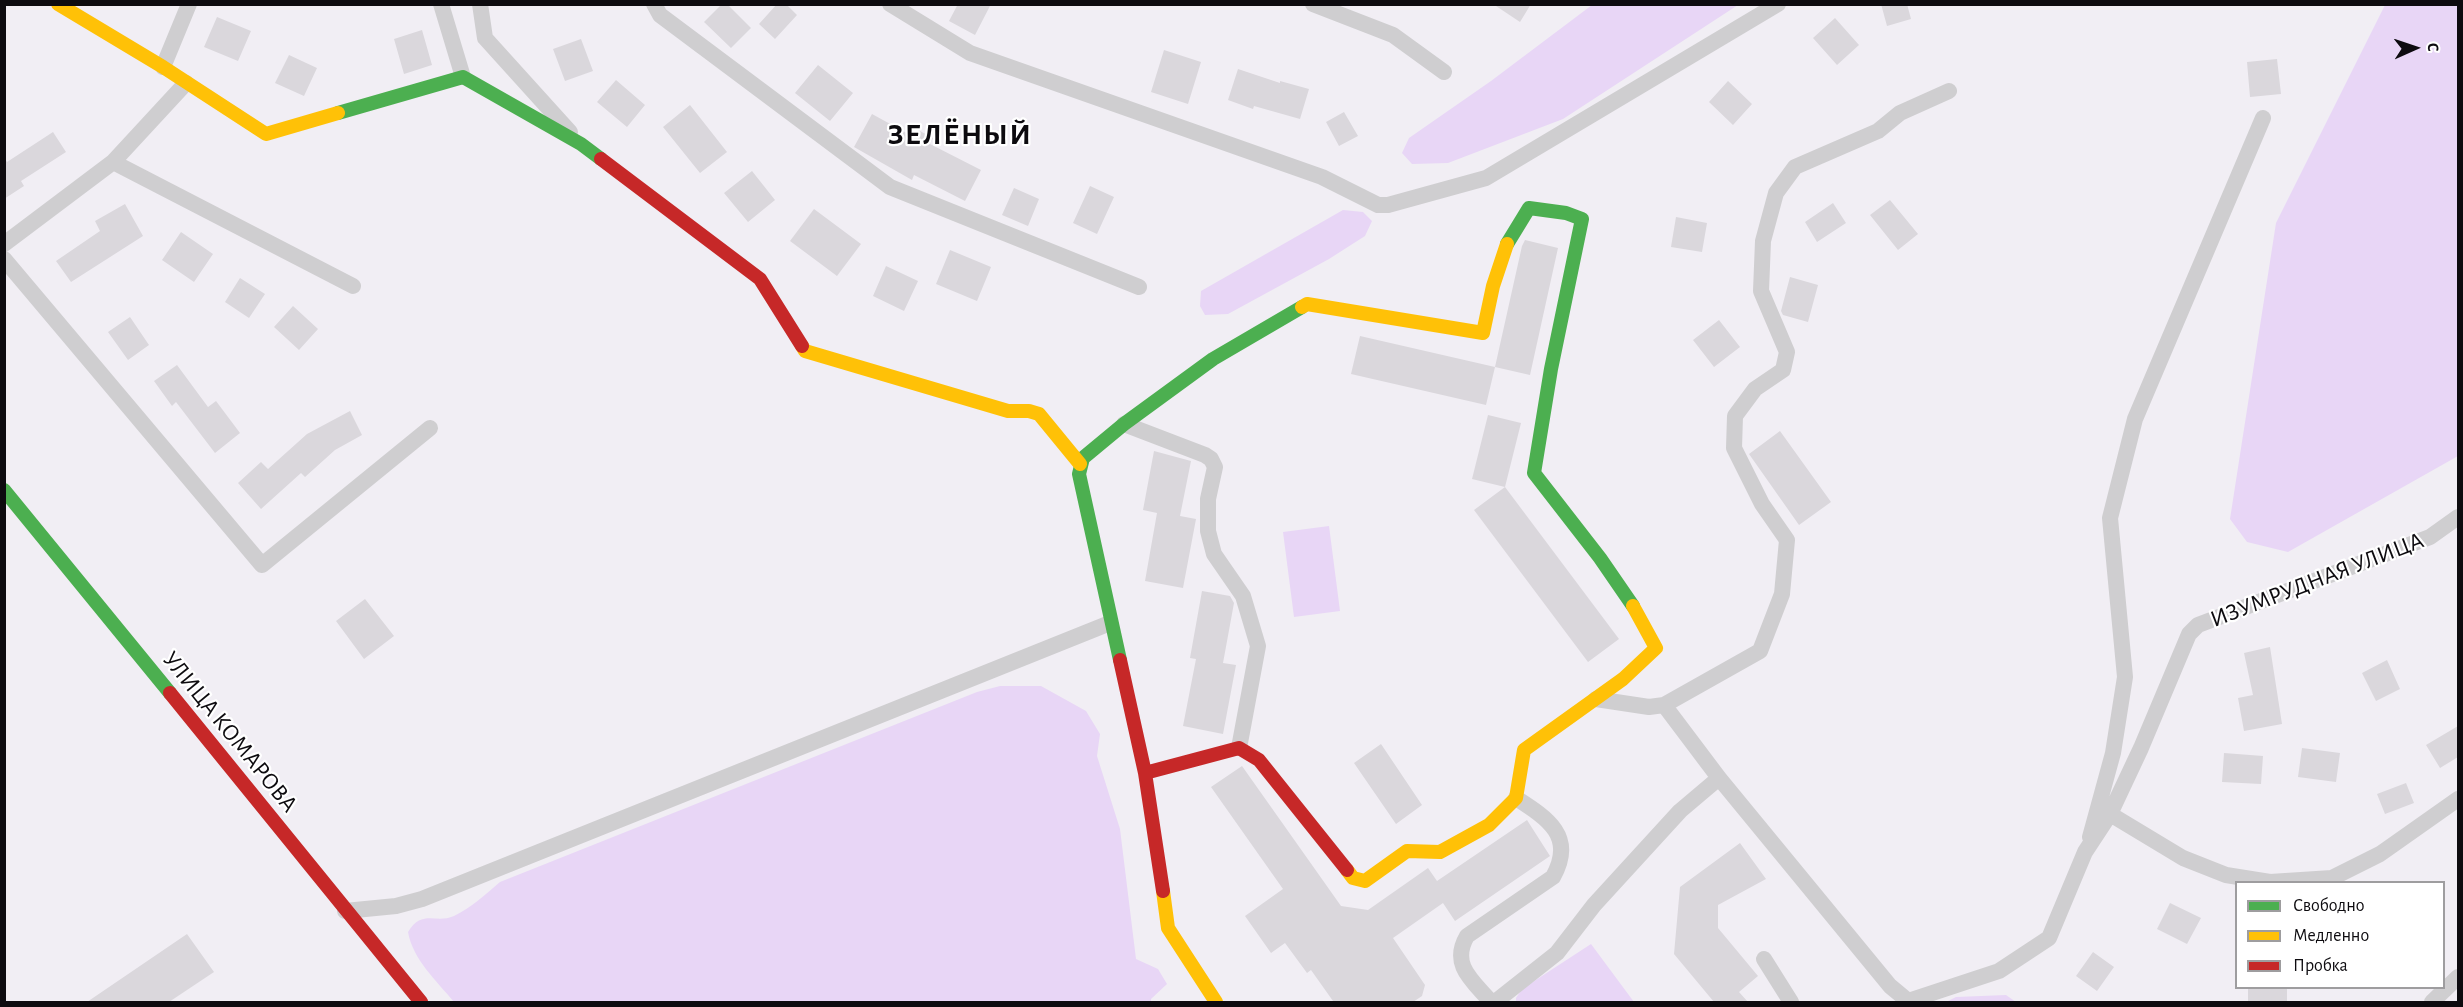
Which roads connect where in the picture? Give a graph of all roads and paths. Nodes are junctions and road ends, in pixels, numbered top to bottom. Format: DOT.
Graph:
graph roads {
  1 [pos="58,4"];
  2 [pos="189,4"];
  3 [pos="441,4"];
  4 [pos="480,4"];
  5 [pos="654,4"];
  6 [pos="890,4"];
  7 [pos="1313,4"];
  8 [pos="1778,4"];
  9 [pos="163,67"];
  10 [pos="1444,72"];
  11 [pos="463,77"];
  12 [pos="186,83"];
  13 [pos="1949,92"];
  14 [pos="2263,118"];
  15 [pos="581,144"];
  16 [pos="113,162"];
  17 [pos="4,244"];
  18 [pos="4,259"];
  19 [pos="353,286"];
  20 [pos="1139,287"];
  21 [pos="1124,424"];
  22 [pos="430,428"];
  23 [pos="1080,465"];
  24 [pos="4,490"];
  25 [pos="2458,517"];
  26 [pos="1110,623"];
  27 [pos="1596,699"];
  28 [pos="1664,705"];
  29 [pos="1239,748"];
  30 [pos="1144,773"];
  31 [pos="1719,778"];
  32 [pos="1516,798"];
  33 [pos="2458,799"];
  34 [pos="2110,814"];
  35 [pos="2085,852"];
  36 [pos="2264,881"];
  37 [pos="2286,881"];
  38 [pos="345,910"];
  39 [pos="1764,959"];
  40 [pos="2458,976"];
  41 [pos="421,1002"];
  42 [pos="1216,1002"];
  43 [pos="1493,1002"];
  44 [pos="1791,1002"];
  45 [pos="2432,1002"];
  1 -- 9 [label="street"];
  2 -- 9 [label="street"];
  3 -- 11 [label="street"];
  4 -- 15 [label="street"];
  5 -- 20 [label="street"];
  6 -- 8 [label="street"];
  7 -- 10 [label="street"];
  9 -- 12 [label="street"];
  11 -- 12 [label="street"];
  11 -- 15 [label="street"];
  12 -- 16 [label="street"];
  13 -- 28 [label="street"];
  14 -- 35 [label="street"];
  15 -- 23 [label="street"];
  16 -- 17 [label="street"];
  16 -- 19 [label="street"];
  18 -- 22 [label="street"];
  21 -- 23 [label="street"];
  21 -- 27 [label="street"];
  21 -- 29 [label="street"];
  23 -- 26 [label="street"];
  24 -- 38 [label="street, УЛИЦА КОМАРОВА"];
  25 -- 34 [label="street, ИЗУМРУДНАЯ УЛИЦА"];
  26 -- 30 [label="street"];
  26 -- 38 [label="street"];
  27 -- 28 [label="street"];
  27 -- 32 [label="street"];
  28 -- 31 [label="street"];
  29 -- 30 [label="street"];
  29 -- 32 [label="street"];
  30 -- 42 [label="street"];
  31 -- 35 [label="street"];
  31 -- 43 [label="street"];
  32 -- 43 [label="street"];
  33 -- 37 [label="street"];
  34 -- 35 [label="street, ИЗУМРУДНАЯ УЛИЦА"];
  34 -- 36 [label="street"];
  38 -- 41 [label="street, УЛИЦА КОМАРОВА"];
  39 -- 44 [label="street"];
  40 -- 45 [label="street"];
}
